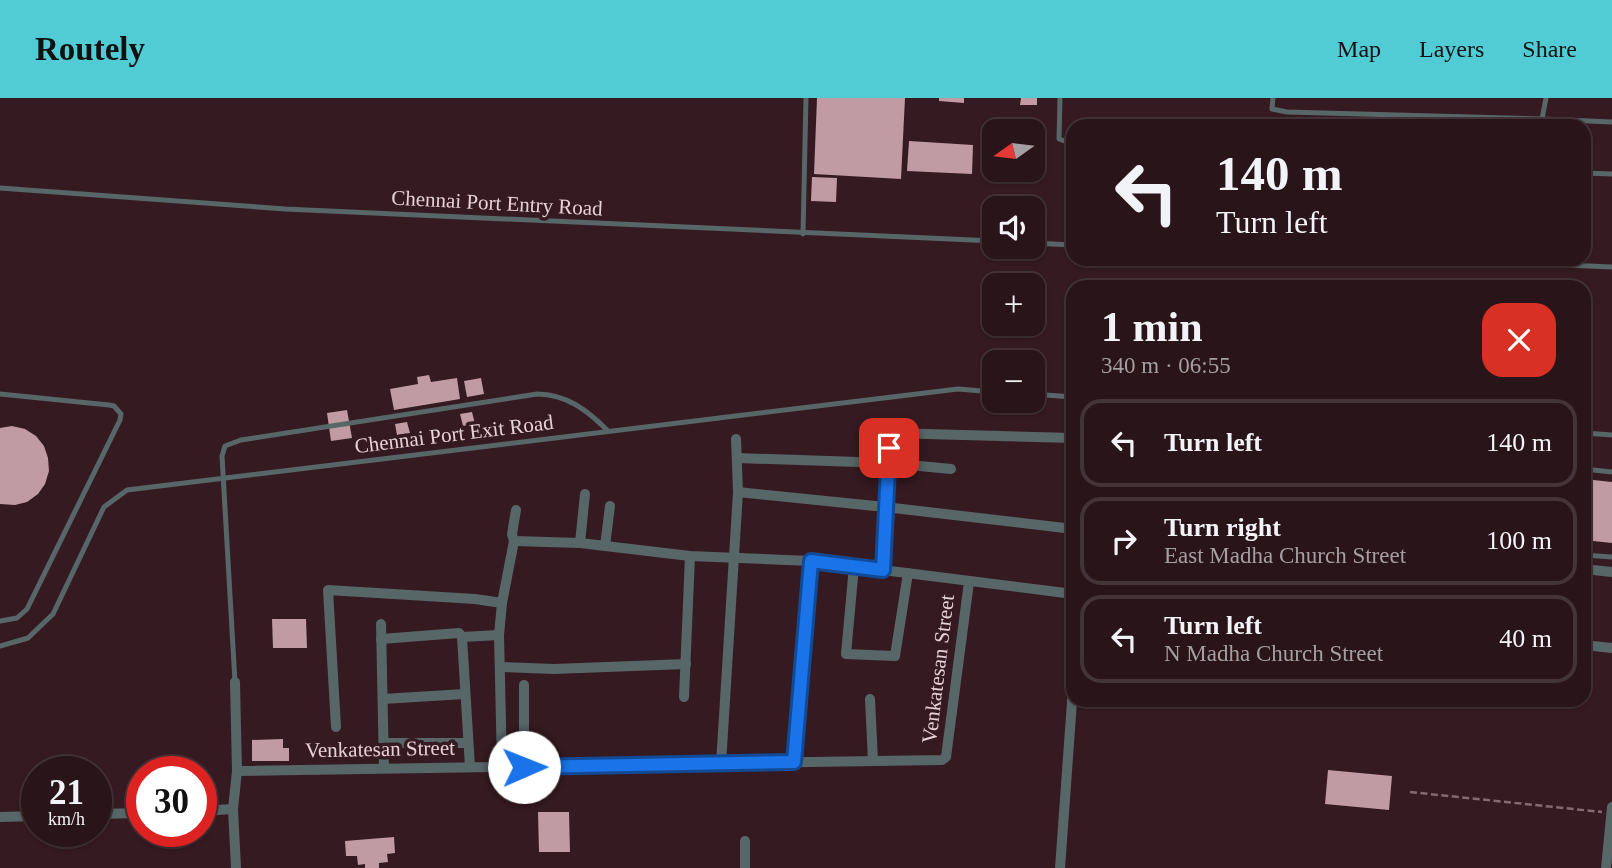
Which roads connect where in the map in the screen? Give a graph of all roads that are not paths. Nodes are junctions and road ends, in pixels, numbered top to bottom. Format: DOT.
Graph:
graph roads {
  1 [pos="806,98"];
  2 [pos="1060,98"];
  3 [pos="1273,98"];
  4 [pos="1546,98"];
  5 [pos="1542,119"];
  6 [pos="1591,121"];
  7 [pos="1612,122"];
  8 [pos="1066,142"];
  9 [pos="1591,173"];
  10 [pos="1612,174"];
  11 [pos="0,188"];
  12 [pos="803,234"];
  13 [pos="982,241"];
  14 [pos="1045,244"];
  15 [pos="1066,245"];
  16 [pos="1588,266"];
  17 [pos="1612,267"];
  18 [pos="982,391"];
  19 [pos="0,394"];
  20 [pos="1045,395"];
  21 [pos="1066,396"];
  22 [pos="608,431"];
  23 [pos="1591,434"];
  24 [pos="1612,435"];
  25 [pos="1066,438"];
  26 [pos="736,439"];
  27 [pos="737,458"];
  28 [pos="888,463"];
  29 [pos="951,469"];
  30 [pos="1591,470"];
  31 [pos="1612,472"];
  32 [pos="223,478"];
  33 [pos="738,492"];
  34 [pos="585,494"];
  35 [pos="610,506"];
  36 [pos="885,507"];
  37 [pos="516,510"];
  38 [pos="1066,528"];
  39 [pos="514,541"];
  40 [pos="580,543"];
  41 [pos="605,546"];
  42 [pos="690,556"];
  43 [pos="1591,556"];
  44 [pos="1612,557"];
  45 [pos="733,559"];
  46 [pos="811,561"];
  47 [pos="854,566"];
  48 [pos="883,570"];
  49 [pos="1591,570"];
  50 [pos="1612,572"];
  51 [pos="908,573"];
  52 [pos="969,582"];
  53 [pos="1066,593"];
  54 [pos="502,603"];
  55 [pos="0,621"];
  56 [pos="381,624"];
  57 [pos="499,635"];
  58 [pos="462,636"];
  59 [pos="381,639"];
  60 [pos="0,646"];
  61 [pos="1591,646"];
  62 [pos="1612,648"];
  63 [pos="686,664"];
  64 [pos="500,667"];
  65 [pos="235,682"];
  66 [pos="524,685"];
  67 [pos="464,694"];
  68 [pos="684,697"];
  69 [pos="383,699"];
  70 [pos="870,699"];
  71 [pos="1072,707"];
  72 [pos="336,727"];
  73 [pos="384,743"];
  74 [pos="468,743"];
  75 [pos="873,761"];
  76 [pos="794,762"];
  77 [pos="721,764"];
  78 [pos="470,767"];
  79 [pos="502,767"];
  80 [pos="524,767"];
  81 [pos="384,768"];
  82 [pos="237,771"];
  83 [pos="1612,807"];
  84 [pos="233,809"];
  85 [pos="217,810"];
  86 [pos="1612,813"];
  87 [pos="21,816"];
  88 [pos="0,817"];
  89 [pos="745,841"];
  90 [pos="236,868"];
  91 [pos="746,868"];
  92 [pos="1060,868"];
  93 [pos="1606,868"];
  1 -- 12 [label="lane"];
  2 -- 8 [label="lane"];
  3 -- 5 [label="lane"];
  4 -- 5 [label="lane"];
  6 -- 7 [label="lane"];
  9 -- 10 [label="lane"];
  11 -- 12 [label="lane, Chennai Port Entry Road"];
  12 -- 13 [label="lane, Chennai Port Entry Road"];
  14 -- 15 [label="lane"];
  16 -- 17 [label="lane"];
  18 -- 22 [label="lane, Chennai Port Exit Road"];
  19 -- 55 [label="lane"];
  20 -- 21 [label="lane"];
  22 -- 32 [label="lane, Chennai Port Exit Road"];
  22 -- 32 [label="lane"];
  23 -- 24 [label="lane"];
  25 -- 28 [label="street"];
  26 -- 27 [label="street"];
  27 -- 28 [label="street"];
  27 -- 33 [label="street"];
  28 -- 29 [label="street"];
  28 -- 36 [label="street"];
  30 -- 31 [label="lane"];
  32 -- 60 [label="lane, Chennai Port Exit Road"];
  32 -- 65 [label="lane"];
  33 -- 36 [label="street"];
  33 -- 45 [label="street"];
  34 -- 40 [label="street"];
  35 -- 41 [label="street"];
  36 -- 38 [label="street"];
  36 -- 48 [label="street"];
  37 -- 39 [label="street"];
  39 -- 40 [label="street"];
  39 -- 54 [label="street"];
  40 -- 41 [label="street"];
  41 -- 42 [label="street"];
  42 -- 45 [label="street"];
  42 -- 63 [label="street"];
  43 -- 44 [label="lane"];
  45 -- 46 [label="street"];
  45 -- 77 [label="street"];
  46 -- 47 [label="street"];
  46 -- 76 [label="street"];
  47 -- 48 [label="street"];
  47 -- 51 [label="street"];
  48 -- 51 [label="street"];
  49 -- 50 [label="street"];
  51 -- 52 [label="street"];
  52 -- 53 [label="street"];
  52 -- 75 [label="street, Venkatesan Street"];
  54 -- 57 [label="street"];
  54 -- 72 [label="street"];
  56 -- 59 [label="street"];
  57 -- 58 [label="street"];
  57 -- 64 [label="street"];
  58 -- 59 [label="street"];
  58 -- 67 [label="street"];
  59 -- 69 [label="street"];
  61 -- 62 [label="street"];
  63 -- 64 [label="street"];
  63 -- 68 [label="street"];
  64 -- 79 [label="street"];
  65 -- 82 [label="street"];
  66 -- 80 [label="street"];
  67 -- 69 [label="street"];
  67 -- 74 [label="street"];
  69 -- 73 [label="street"];
  70 -- 75 [label="street"];
  71 -- 92 [label="street"];
  73 -- 74 [label="street"];
  73 -- 81 [label="street"];
  74 -- 78 [label="street"];
  75 -- 76 [label="street, Venkatesan Street"];
  76 -- 77 [label="street, Venkatesan Street"];
  77 -- 80 [label="street, Venkatesan Street"];
  78 -- 79 [label="street, Venkatesan Street"];
  78 -- 81 [label="street, Venkatesan Street"];
  79 -- 80 [label="street, Venkatesan Street"];
  81 -- 82 [label="street, Venkatesan Street"];
  82 -- 84 [label="street"];
  83 -- 86 [label="street"];
  84 -- 85 [label="street"];
  84 -- 90 [label="street"];
  86 -- 93 [label="street"];
  87 -- 88 [label="street"];
  89 -- 91 [label="street"];
}
